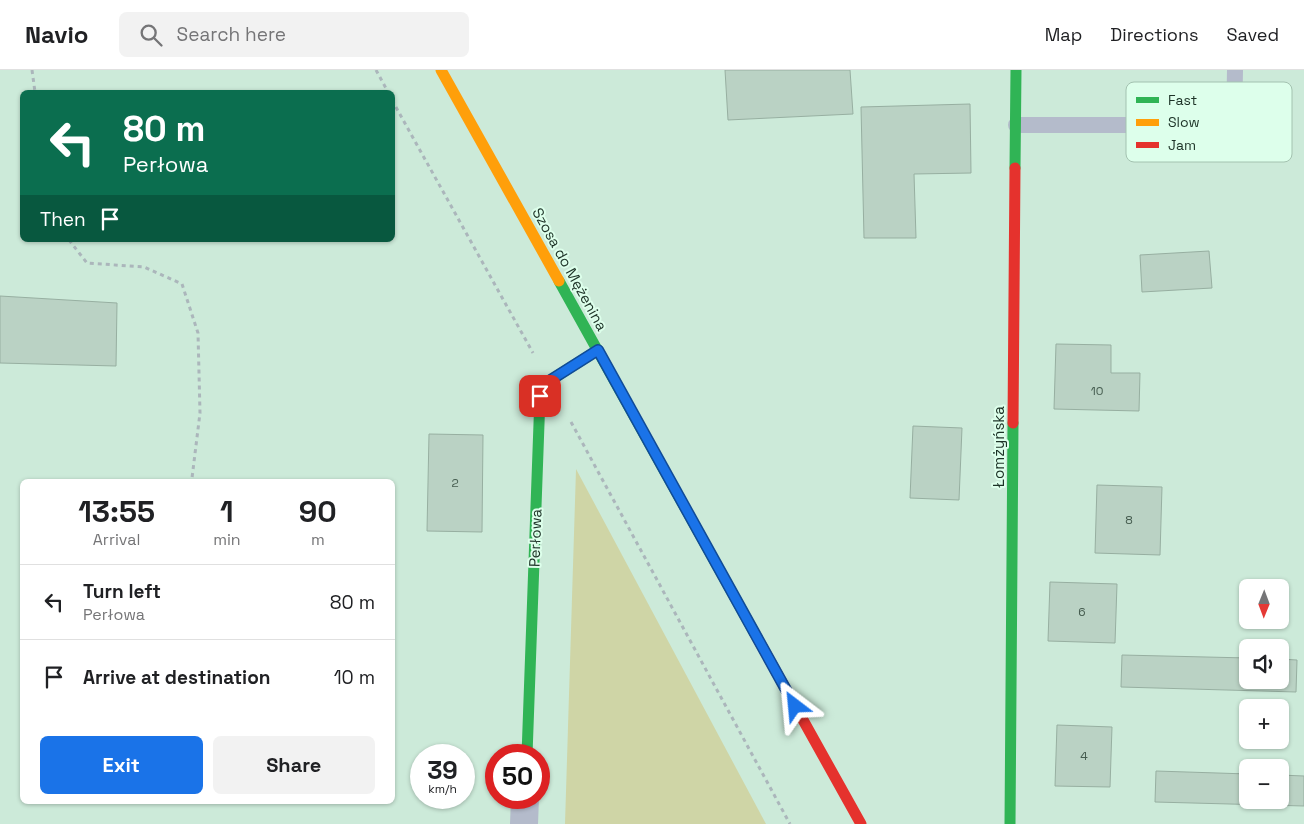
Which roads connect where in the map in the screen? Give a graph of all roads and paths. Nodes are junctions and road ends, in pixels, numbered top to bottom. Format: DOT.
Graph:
graph roads {
  1 [pos="32,70"];
  2 [pos="376,70"];
  3 [pos="441,70"];
  4 [pos="1016,70"];
  5 [pos="35,90"];
  6 [pos="387,90"];
  7 [pos="395,105"];
  8 [pos="1016,125"];
  9 [pos="1126,125"];
  10 [pos="71,242"];
  11 [pos="598,350"];
  12 [pos="549,381"];
  13 [pos="191,479"];
  14 [pos="527,744"];
  15 [pos="525,809"];
  16 [pos="524,824"];
  17 [pos="790,824"];
  18 [pos="861,824"];
  19 [pos="1010,824"];
  1 -- 5 [label="path"];
  2 -- 6 [label="path"];
  3 -- 11 [label="street, Szosa do Mężenina"];
  4 -- 8 [label="street, Łomżyńska"];
  7 -- 12 [label="path"];
  8 -- 9 [label="lane"];
  8 -- 19 [label="street, Łomżyńska"];
  10 -- 13 [label="path"];
  11 -- 12 [label="street"];
  11 -- 18 [label="street, Szosa do Mężenina"];
  12 -- 14 [label="street, Perłowa"];
  12 -- 17 [label="path"];
  15 -- 16 [label="street"];
}
